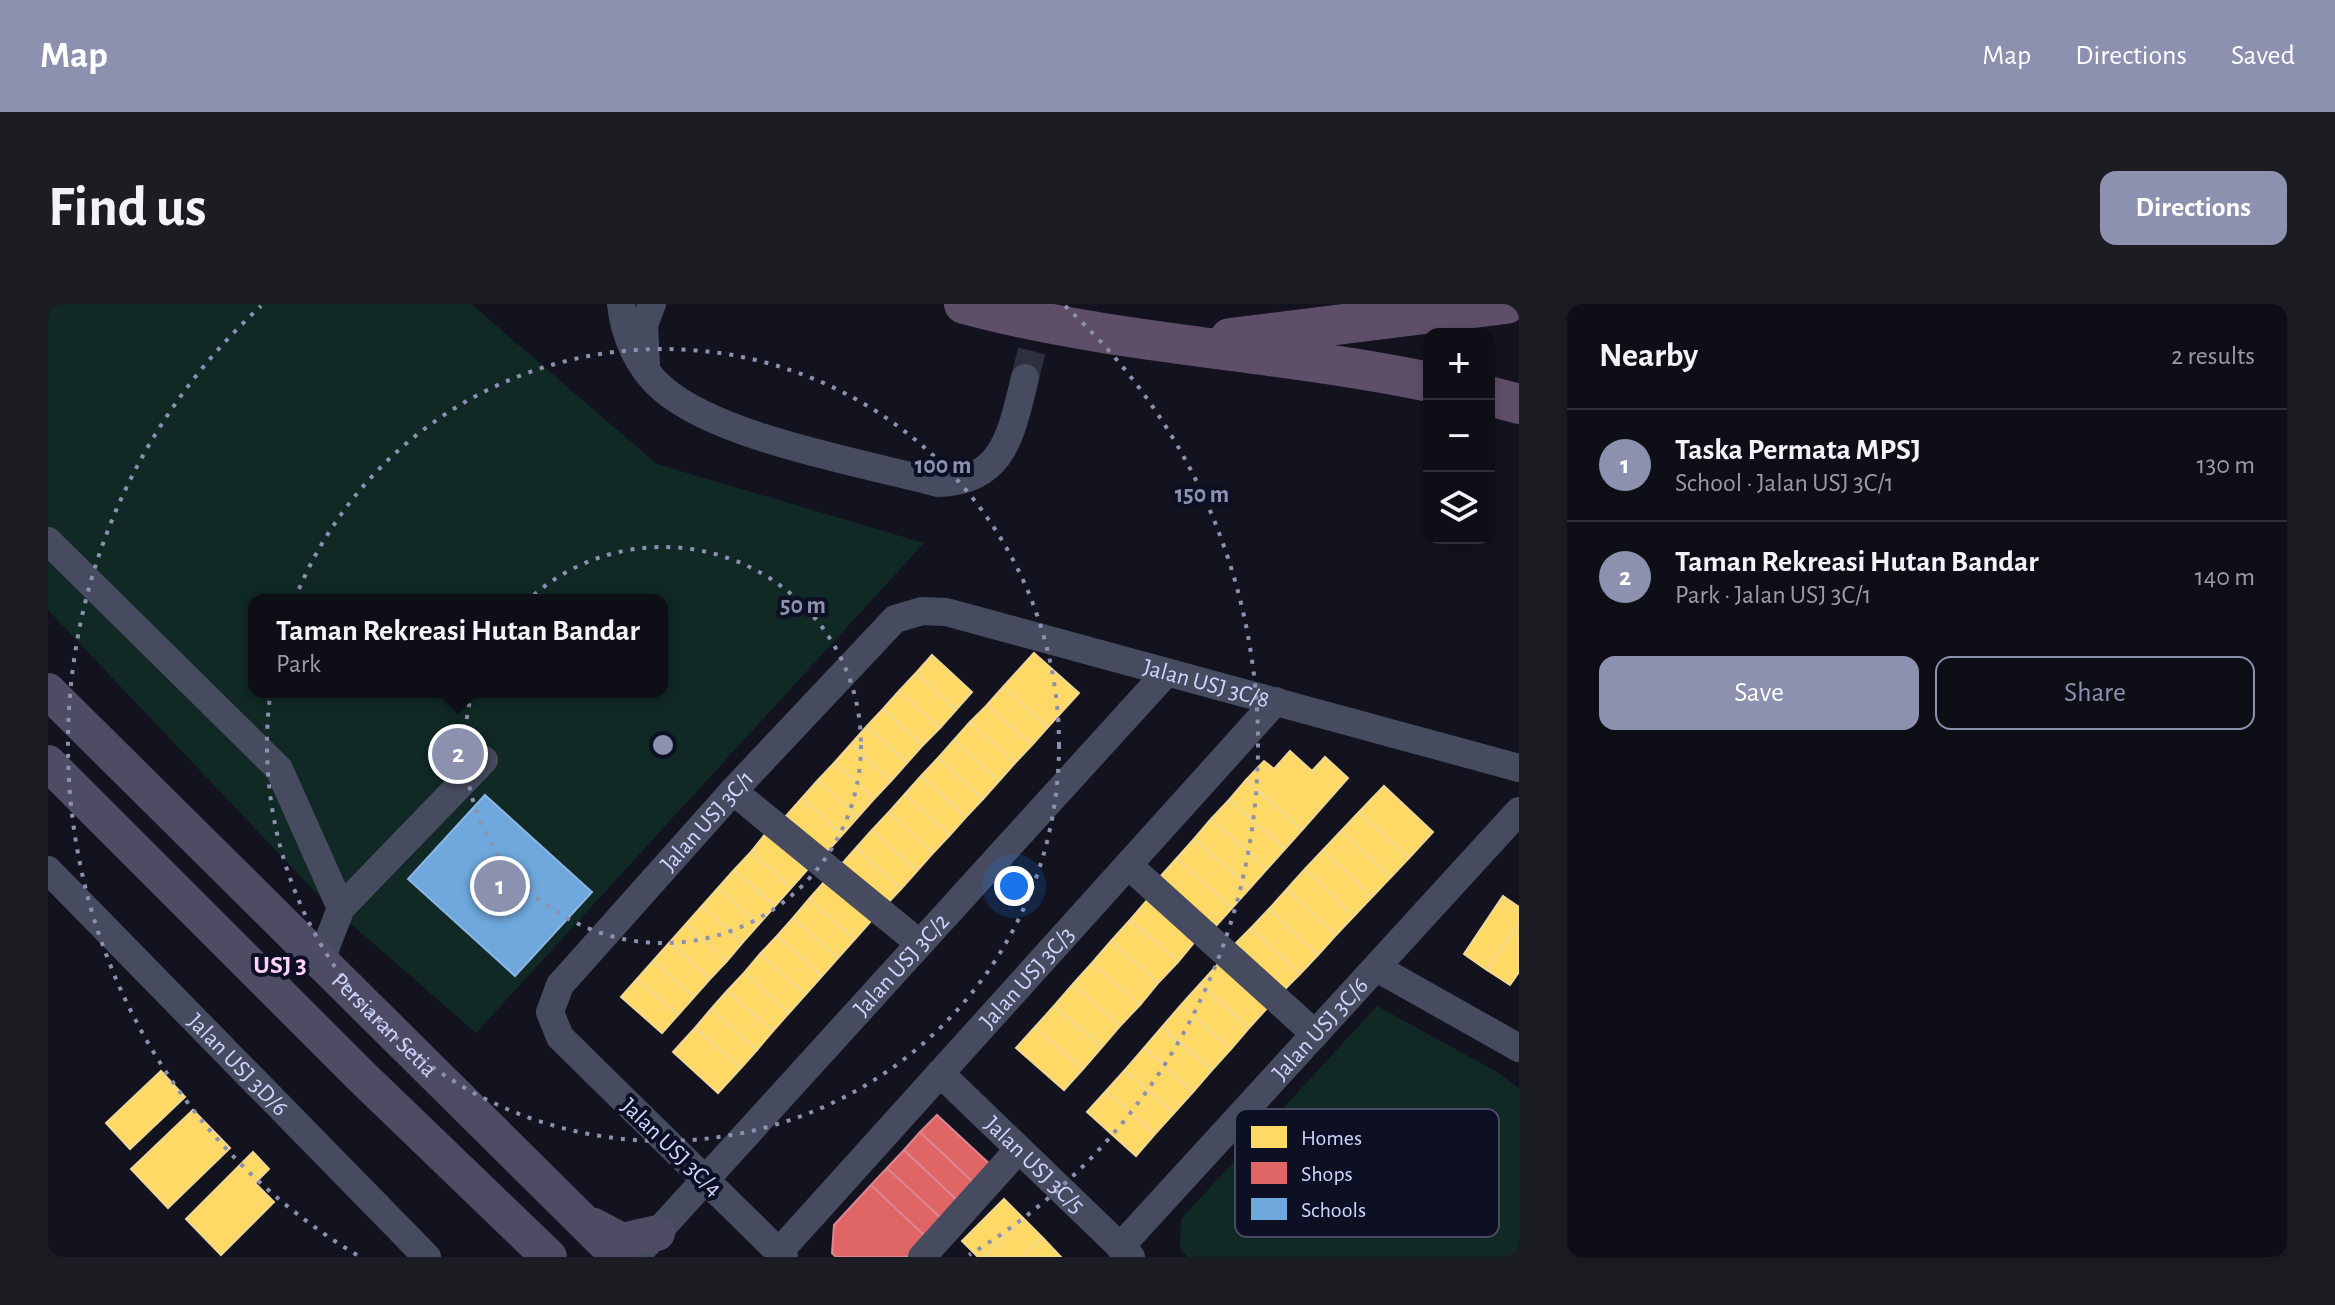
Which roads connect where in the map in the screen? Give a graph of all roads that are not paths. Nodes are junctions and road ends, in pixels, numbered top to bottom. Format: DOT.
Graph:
graph roads {
  1 [pos="621,304"];
  2 [pos="652,304"];
  3 [pos="964,304"];
  4 [pos="1506,304"];
  5 [pos="1178,345"];
  6 [pos="648,373"];
  7 [pos="1025,378"];
  8 [pos="1423,381"];
  9 [pos="1495,398"];
  10 [pos="1519,404"];
  11 [pos="48,541"];
  12 [pos="895,619"];
  13 [pos="1167,672"];
  14 [pos="48,691"];
  15 [pos="1276,701"];
  16 [pos="484,760"];
  17 [pos="48,763"];
  18 [pos="1519,768"];
  19 [pos="733,791"];
  20 [pos="1519,811"];
  21 [pos="1128,865"];
  22 [pos="48,870"];
  23 [pos="341,908"];
  24 [pos="919,943"];
  25 [pos="320,962"];
  26 [pos="1377,968"];
  27 [pos="1315,1034"];
  28 [pos="560,1037"];
  29 [pos="1519,1048"];
  30 [pos="940,1073"];
  31 [pos="1250,1109"];
  32 [pos="1235,1126"];
  33 [pos="1019,1149"];
  34 [pos="706,1179"];
  35 [pos="573,1212"];
  36 [pos="648,1249"];
  37 [pos="1125,1252"];
  38 [pos="781,1254"];
  39 [pos="427,1257"];
  40 [pos="549,1257"];
  41 [pos="619,1257"];
  42 [pos="922,1257"];
  1 -- 6 [label="street"];
  2 -- 6 [label="street"];
  3 -- 5 [label="highway"];
  4 -- 5 [label="highway"];
  5 -- 8 [label="highway"];
  6 -- 7 [label="street"];
  9 -- 10 [label="highway"];
  11 -- 23 [label="street"];
  12 -- 13 [label="street, Jalan USJ 3C/8"];
  12 -- 19 [label="street, Jalan USJ 3C/1"];
  13 -- 15 [label="street, Jalan USJ 3C/8"];
  13 -- 24 [label="street, Jalan USJ 3C/2"];
  14 -- 25 [label="main road, Persiaran Setia"];
  15 -- 18 [label="street, Jalan USJ 3C/8"];
  15 -- 21 [label="street, Jalan USJ 3C/3"];
  16 -- 23 [label="street"];
  17 -- 40 [label="main road"];
  19 -- 24 [label="street"];
  19 -- 28 [label="street, Jalan USJ 3C/1"];
  20 -- 26 [label="street, Jalan USJ 3C/6"];
  21 -- 27 [label="street"];
  21 -- 30 [label="street, Jalan USJ 3C/3"];
  22 -- 39 [label="street, Jalan USJ 3D/6"];
  23 -- 25 [label="street"];
  24 -- 34 [label="street, Jalan USJ 3C/2"];
  25 -- 35 [label="main road, Persiaran Setia"];
  26 -- 27 [label="street, Jalan USJ 3C/6"];
  26 -- 29 [label="street"];
  27 -- 31 [label="street, Jalan USJ 3C/6"];
  28 -- 34 [label="street, Jalan USJ 3C/4"];
  30 -- 33 [label="street, Jalan USJ 3C/5"];
  30 -- 38 [label="street, Jalan USJ 3C/3"];
  32 -- 37 [label="street, Jalan USJ 3C/6"];
  33 -- 37 [label="street, Jalan USJ 3C/5"];
  33 -- 42 [label="street"];
  34 -- 36 [label="street, Jalan USJ 3C/2"];
  34 -- 38 [label="street, Jalan USJ 3C/4"];
  35 -- 36 [label="main road"];
  35 -- 41 [label="main road, Persiaran Setia"];
}
